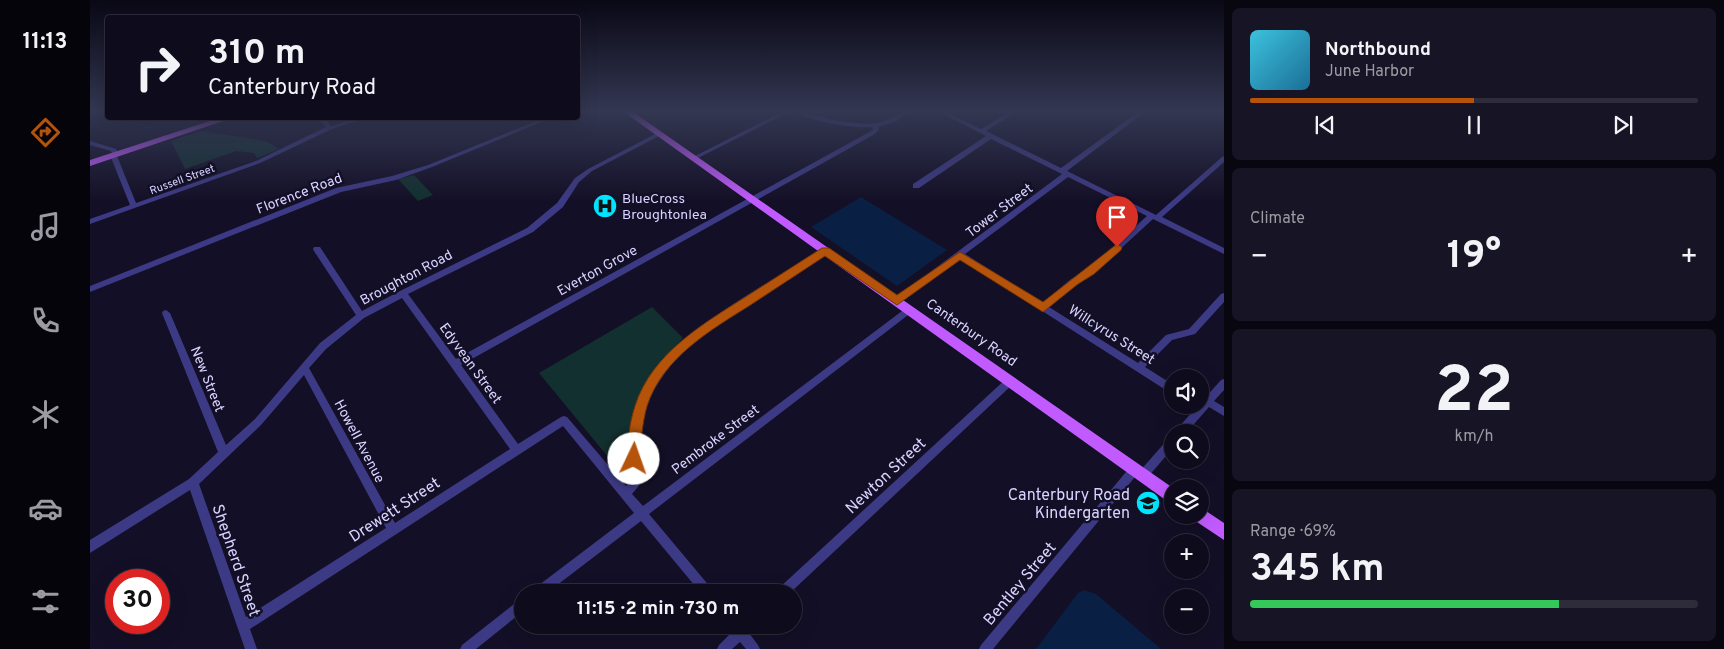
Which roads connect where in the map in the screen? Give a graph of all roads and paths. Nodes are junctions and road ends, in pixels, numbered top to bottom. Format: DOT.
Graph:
graph roads {
  1 [pos="153,142"];
  2 [pos="300,142"];
  3 [pos="488,142"];
  4 [pos="643,142"];
  5 [pos="671,142"];
  6 [pos="725,142"];
  7 [pos="856,142"];
  8 [pos="982,142"];
  9 [pos="1004,142"];
  10 [pos="1103,142"];
  11 [pos="90,143"];
  12 [pos="115,155"];
  13 [pos="694,158"];
  14 [pos="1224,158"];
  15 [pos="90,163"];
  16 [pos="1065,172"];
  17 [pos="916,186"];
  18 [pos="753,200"];
  19 [pos="134,206"];
  20 [pos="1154,217"];
  21 [pos="90,222"];
  22 [pos="317,249"];
  23 [pos="826,251"];
  24 [pos="1224,251"];
  25 [pos="960,255"];
  26 [pos="90,289"];
  27 [pos="403,292"];
  28 [pos="1224,296"];
  29 [pos="897,301"];
  30 [pos="1043,308"];
  31 [pos="910,310"];
  32 [pos="166,313"];
  33 [pos="361,316"];
  34 [pos="455,364"];
  35 [pos="304,367"];
  36 [pos="1139,368"];
  37 [pos="1010,381"];
  38 [pos="1224,383"];
  39 [pos="1164,384"];
  40 [pos="1209,399"];
  41 [pos="1209,407"];
  42 [pos="1224,412"];
  43 [pos="1196,414"];
  44 [pos="564,420"];
  45 [pos="1188,424"];
  46 [pos="1164,449"];
  47 [pos="517,450"];
  48 [pos="224,454"];
  49 [pos="1139,472"];
  50 [pos="193,482"];
  51 [pos="1164,490"];
  52 [pos="625,494"];
  53 [pos="642,514"];
  54 [pos="1209,521"];
  55 [pos="392,529"];
  56 [pos="1224,532"];
  57 [pos="90,547"];
  58 [pos="550,584"];
  59 [pos="700,584"];
  60 [pos="792,584"];
  61 [pos="514,611"];
  62 [pos="243,626"];
  63 [pos="736,634"];
  64 [pos="745,634"];
  65 [pos="250,649"];
  66 [pos="466,649"];
  67 [pos="723,649"];
  68 [pos="754,649"];
  69 [pos="985,649"];
  1 -- 12 [label="main road"];
  2 -- 19 [label="street, Russell Street"];
  3 -- 26 [label="street, Florence Road"];
  4 -- 27 [label="street, Broughton Road"];
  5 -- 13 [label="main road, Canterbury Road"];
  6 -- 13 [label="street"];
  7 -- 18 [label="street"];
  8 -- 17 [label="street"];
  9 -- 16 [label="street"];
  10 -- 16 [label="street, Tower Street"];
  11 -- 12 [label="street"];
  12 -- 15 [label="main road"];
  12 -- 19 [label="street"];
  13 -- 18 [label="main road, Canterbury Road"];
  14 -- 20 [label="street"];
  16 -- 20 [label="street"];
  16 -- 25 [label="street, Tower Street"];
  18 -- 23 [label="main road, Canterbury Road"];
  18 -- 34 [label="street, Everton Grove"];
  19 -- 21 [label="street, Russell Street"];
  20 -- 24 [label="street"];
  20 -- 30 [label="street"];
  22 -- 33 [label="street"];
  23 -- 29 [label="main road, Canterbury Road"];
  23 -- 52 [label="street"];
  25 -- 29 [label="street, Tower Street"];
  25 -- 30 [label="street, Willcyrus Street"];
  27 -- 33 [label="street, Broughton Road"];
  27 -- 34 [label="street, Edyvean Street"];
  28 -- 36 [label="street"];
  29 -- 31 [label="main road, Canterbury Road"];
  30 -- 36 [label="street, Willcyrus Street"];
  31 -- 37 [label="main road, Canterbury Road"];
  31 -- 53 [label="street, Pembroke Street"];
  32 -- 48 [label="street, New Street"];
  33 -- 35 [label="street, Broughton Road"];
  34 -- 47 [label="street, Edyvean Street"];
  35 -- 48 [label="street, Broughton Road"];
  35 -- 55 [label="street, Howell Avenue"];
  36 -- 39 [label="street, Willcyrus Street"];
  37 -- 49 [label="main road, Canterbury Road"];
  37 -- 60 [label="street, Newton Street"];
  38 -- 40 [label="street"];
  41 -- 42 [label="street"];
  43 -- 45 [label="street"];
  44 -- 47 [label="street, Drewett Street"];
  44 -- 52 [label="street"];
  46 -- 49 [label="street, Bentley Street"];
  47 -- 55 [label="street, Drewett Street"];
  48 -- 50 [label="street, Broughton Road"];
  49 -- 51 [label="main road, Canterbury Road"];
  49 -- 69 [label="street, Bentley Street"];
  50 -- 57 [label="street, Broughton Road"];
  50 -- 62 [label="street, Shepherd Street"];
  52 -- 53 [label="street"];
  53 -- 58 [label="street, Pembroke Street"];
  53 -- 59 [label="street"];
  54 -- 56 [label="main road"];
  55 -- 62 [label="street, Drewett Street"];
  61 -- 66 [label="street"];
  62 -- 65 [label="street, Shepherd Street"];
  63 -- 67 [label="street"];
  64 -- 68 [label="street"];
}
